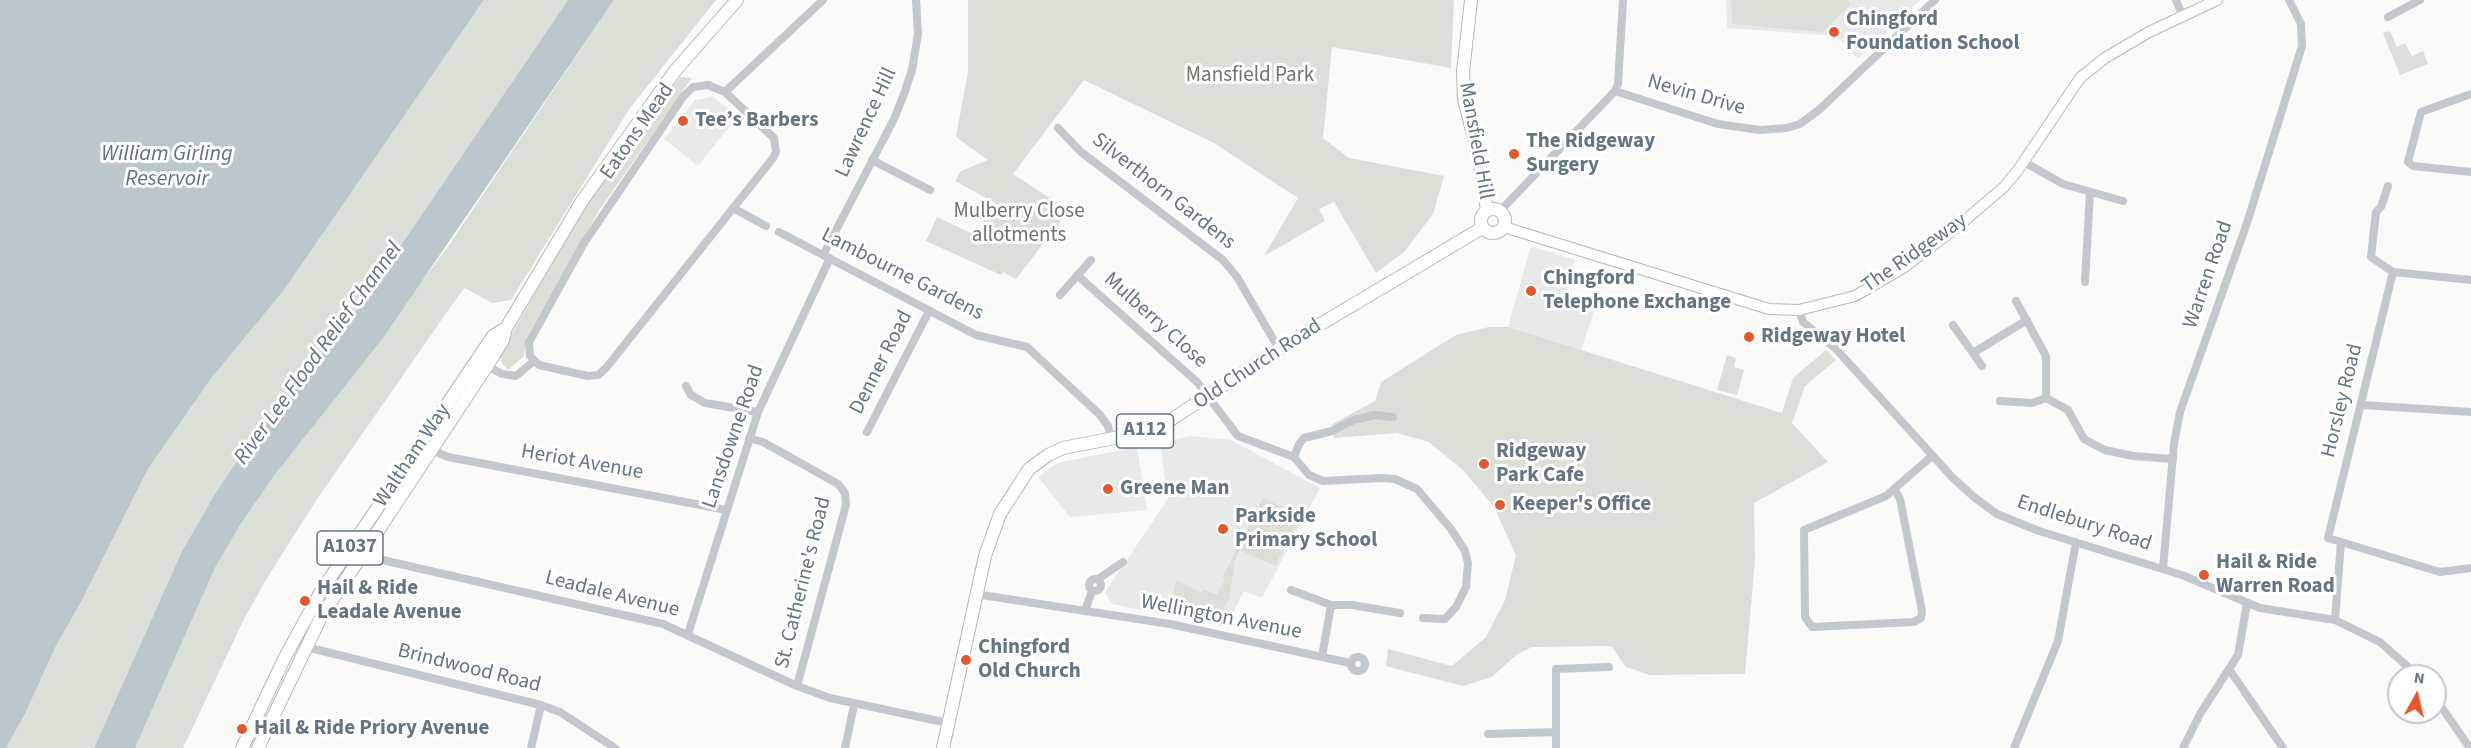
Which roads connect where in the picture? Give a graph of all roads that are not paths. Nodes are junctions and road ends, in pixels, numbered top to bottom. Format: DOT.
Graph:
graph roads {
  1 [pos="736,0"];
  2 [pos="823,0"];
  3 [pos="916,0"];
  4 [pos="1471,0"];
  5 [pos="1623,0"];
  6 [pos="1935,0"];
  7 [pos="2176,0"];
  8 [pos="2217,0"];
  9 [pos="2289,0"];
  10 [pos="2420,0"];
  11 [pos="2183,17"];
  12 [pos="2388,17"];
  13 [pos="1615,91"];
  14 [pos="726,92"];
  15 [pos="2471,94"];
  16 [pos="1058,128"];
  17 [pos="873,160"];
  18 [pos="2024,162"];
  19 [pos="2471,172"];
  20 [pos="2388,186"];
  21 [pos="930,190"];
  22 [pos="2090,192"];
  23 [pos="2123,201"];
  24 [pos="733,208"];
  25 [pos="1487,210"];
  26 [pos="1500,211"];
  27 [pos="766,225"];
  28 [pos="1504,227"];
  29 [pos="1482,228"];
  30 [pos="779,232"];
  31 [pos="826,256"];
  32 [pos="1091,261"];
  33 [pos="2393,272"];
  34 [pos="1077,275"];
  35 [pos="2471,280"];
  36 [pos="2085,282"];
  37 [pos="1060,295"];
  38 [pos="2016,301"];
  39 [pos="1799,310"];
  40 [pos="929,311"];
  41 [pos="2027,320"];
  42 [pos="1953,325"];
  43 [pos="1279,349"];
  44 [pos="1973,353"];
  45 [pos="534,361"];
  46 [pos="482,363"];
  47 [pos="1982,366"];
  48 [pos="686,386"];
  49 [pos="1208,394"];
  50 [pos="2046,398"];
  51 [pos="2000,401"];
  52 [pos="2362,405"];
  53 [pos="758,412"];
  54 [pos="2471,412"];
  55 [pos="1393,417"];
  56 [pos="867,432"];
  57 [pos="749,438"];
  58 [pos="1112,438"];
  59 [pos="432,450"];
  60 [pos="1932,456"];
  61 [pos="1294,458"];
  62 [pos="2173,459"];
  63 [pos="1895,490"];
  64 [pos="388,492"];
  65 [pos="399,499"];
  66 [pos="727,510"];
  67 [pos="2076,542"];
  68 [pos="2341,542"];
  69 [pos="364,551"];
  70 [pos="1123,562"];
  71 [pos="2163,568"];
  72 [pos="2471,568"];
  73 [pos="1291,590"];
  74 [pos="329,591"];
  75 [pos="975,594"];
  76 [pos="2247,603"];
  77 [pos="1331,605"];
  78 [pos="1085,611"];
  79 [pos="1400,613"];
  80 [pos="1423,618"];
  81 [pos="2336,620"];
  82 [pos="688,634"];
  83 [pos="306,647"];
  84 [pos="1322,657"];
  85 [pos="1350,663"];
  86 [pos="2405,664"];
  87 [pos="1609,667"];
  88 [pos="2229,669"];
  89 [pos="796,686"];
  90 [pos="262,705"];
  91 [pos="541,705"];
  92 [pos="854,705"];
  93 [pos="276,710"];
  94 [pos="2447,715"];
  95 [pos="948,723"];
  96 [pos="1556,732"];
  97 [pos="1488,734"];
  98 [pos="242,748"];
  99 [pos="258,748"];
  100 [pos="531,748"];
  101 [pos="615,748"];
  102 [pos="845,748"];
  103 [pos="943,748"];
  104 [pos="1556,748"];
  105 [pos="2014,748"];
  106 [pos="2183,748"];
  107 [pos="2283,748"];
  108 [pos="2470,748"];
  1 -- 46 [label="main road, Waltham Way / A1037"];
  2 -- 14 [label="street"];
  3 -- 17 [label="street, Lawrence Hill"];
  4 -- 25 [label="main road, Mansfield Hill"];
  5 -- 13 [label="street"];
  6 -- 13 [label="street, Nevin Drive"];
  7 -- 11 [label="street"];
  8 -- 11 [label="main road, The Ridgeway"];
  9 -- 62 [label="street, Warren Road"];
  10 -- 12 [label="street"];
  11 -- 18 [label="main road, The Ridgeway"];
  13 -- 26 [label="street"];
  14 -- 24 [label="street"];
  14 -- 45 [label="street, Eatons Mead"];
  15 -- 19 [label="street"];
  16 -- 43 [label="street, Silverthorn Gardens"];
  17 -- 21 [label="street"];
  17 -- 31 [label="street, Lawrence Hill"];
  18 -- 22 [label="street"];
  18 -- 39 [label="main road, The Ridgeway"];
  20 -- 33 [label="street"];
  22 -- 23 [label="street"];
  22 -- 36 [label="street"];
  24 -- 27 [label="street"];
  24 -- 45 [label="street"];
  25 -- 26 [label="main road"];
  25 -- 29 [label="main road"];
  26 -- 28 [label="main road"];
  28 -- 29 [label="main road, Old Church Road / A112"];
  28 -- 39 [label="main road, The Ridgeway"];
  29 -- 43 [label="main road, Old Church Road / A112"];
  30 -- 31 [label="street, Lambourne Gardens"];
  31 -- 40 [label="street, Lambourne Gardens"];
  31 -- 53 [label="street, Lansdowne Road"];
  32 -- 34 [label="street, Mulberry Close"];
  33 -- 35 [label="street"];
  33 -- 52 [label="street, Horsley Road"];
  34 -- 37 [label="street, Mulberry Close"];
  34 -- 49 [label="street, Mulberry Close"];
  38 -- 41 [label="street"];
  39 -- 60 [label="street, Endlebury Road"];
  40 -- 56 [label="street, Denner Road"];
  40 -- 58 [label="street, Lambourne Gardens"];
  41 -- 44 [label="street"];
  41 -- 50 [label="street"];
  42 -- 44 [label="street"];
  43 -- 49 [label="main road, Old Church Road / A112"];
  44 -- 47 [label="street"];
  45 -- 46 [label="street"];
  46 -- 59 [label="main road, Waltham Way / A1037"];
  46 -- 64 [label="main road, Waltham Way / A1037"];
  48 -- 53 [label="street"];
  49 -- 58 [label="main road, Old Church Road / A112"];
  49 -- 61 [label="street, Mulberry Close"];
  50 -- 51 [label="street"];
  50 -- 62 [label="street"];
  52 -- 54 [label="street"];
  52 -- 68 [label="street, Horsley Road"];
  53 -- 57 [label="street, Lansdowne Road"];
  55 -- 61 [label="street"];
  57 -- 66 [label="street, Lansdowne Road"];
  57 -- 89 [label="street, St. Catherine's Road"];
  58 -- 75 [label="main road, Old Church Road / A112"];
  59 -- 65 [label="main road, Waltham Way / A1037"];
  59 -- 66 [label="street, Heriot Avenue"];
  60 -- 63 [label="street"];
  60 -- 67 [label="street, Endlebury Road"];
  61 -- 80 [label="street"];
  62 -- 71 [label="street, Warren Road"];
  63 -- 63 [label="street"];
  64 -- 65 [label="main road"];
  64 -- 74 [label="main road, Waltham Way / A1037"];
  65 -- 69 [label="main road, Waltham Way / A1037"];
  66 -- 82 [label="street, Lansdowne Road"];
  67 -- 71 [label="street, Endlebury Road"];
  67 -- 105 [label="street"];
  68 -- 72 [label="street"];
  68 -- 81 [label="street"];
  69 -- 74 [label="main road, Waltham Way / A1037"];
  69 -- 82 [label="street, Leadale Avenue"];
  70 -- 78 [label="street"];
  71 -- 76 [label="street, Endlebury Road"];
  73 -- 77 [label="street"];
  74 -- 83 [label="main road, Waltham Way / A1037"];
  74 -- 90 [label="main road, Waltham Way / A1037"];
  75 -- 78 [label="street, Wellington Avenue"];
  75 -- 95 [label="main road, Old Church Road / A112"];
  76 -- 81 [label="street, Endlebury Road"];
  76 -- 88 [label="street"];
  77 -- 79 [label="street"];
  77 -- 84 [label="street"];
  78 -- 84 [label="street, Wellington Avenue"];
  81 -- 86 [label="street, Endlebury Road"];
  82 -- 89 [label="street, Leadale Avenue"];
  83 -- 91 [label="street, Brindwood Road"];
  83 -- 93 [label="main road, Waltham Way / A1037"];
  84 -- 85 [label="street, Wellington Avenue"];
  87 -- 96 [label="street"];
  88 -- 106 [label="street"];
  88 -- 107 [label="street"];
  89 -- 92 [label="street, Leadale Avenue"];
  90 -- 93 [label="main road"];
  90 -- 98 [label="main road, Waltham Way / A1037"];
  91 -- 100 [label="street"];
  91 -- 101 [label="street, Brindwood Road"];
  92 -- 95 [label="street, Leadale Avenue"];
  92 -- 102 [label="street"];
  93 -- 99 [label="main road, Waltham Way / A1037"];
  94 -- 108 [label="street"];
  95 -- 103 [label="main road, Old Church Road / A112"];
  96 -- 97 [label="street"];
  96 -- 104 [label="street"];
}
